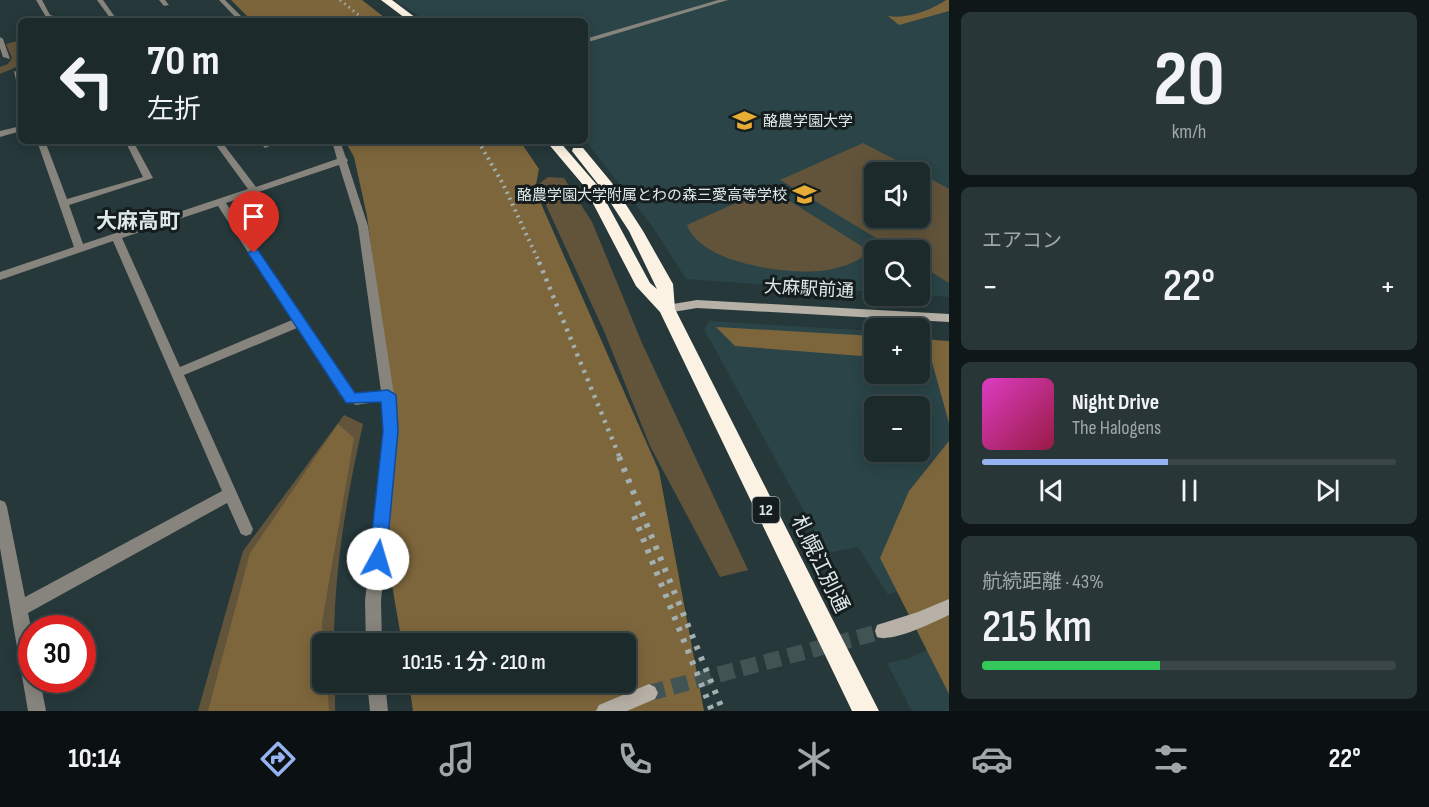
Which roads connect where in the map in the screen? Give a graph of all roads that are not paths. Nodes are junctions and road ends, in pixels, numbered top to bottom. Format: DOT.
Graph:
graph roads {
  1 [pos="39,0"];
  2 [pos="100,0"];
  3 [pos="222,0"];
  4 [pos="374,0"];
  5 [pos="386,0"];
  6 [pos="725,0"];
  7 [pos="112,17"];
  8 [pos="55,18"];
  9 [pos="240,18"];
  10 [pos="398,18"];
  11 [pos="411,18"];
  12 [pos="0,39"];
  13 [pos="588,40"];
  14 [pos="7,57"];
  15 [pos="17,72"];
  16 [pos="18,75"];
  17 [pos="18,129"];
  18 [pos="0,134"];
  19 [pos="42,144"];
  20 [pos="131,144"];
  21 [pos="219,144"];
  22 [pos="337,144"];
  23 [pos="555,144"];
  24 [pos="571,144"];
  25 [pos="344,160"];
  26 [pos="253,189"];
  27 [pos="220,201"];
  28 [pos="64,203"];
  29 [pos="116,236"];
  30 [pos="80,250"];
  31 [pos="0,276"];
  32 [pos="667,309"];
  33 [pos="949,318"];
  34 [pos="299,322"];
  35 [pos="177,373"];
  36 [pos="388,395"];
  37 [pos="230,494"];
  38 [pos="0,507"];
  39 [pos="2,528"];
  40 [pos="246,529"];
  41 [pos="949,607"];
  42 [pos="19,609"];
  43 [pos="20,615"];
  44 [pos="883,631"];
  45 [pos="374,633"];
  46 [pos="35,693"];
  47 [pos="377,693"];
  48 [pos="649,693"];
  49 [pos="38,711"];
  50 [pos="379,711"];
  51 [pos="605,711"];
  52 [pos="866,711"];
  1 -- 8 [label="street"];
  2 -- 7 [label="street"];
  3 -- 9 [label="street"];
  4 -- 10 [label="highway"];
  5 -- 11 [label="highway"];
  6 -- 13 [label="street"];
  12 -- 14 [label="street"];
  15 -- 16 [label="street"];
  17 -- 18 [label="street"];
  19 -- 28 [label="street"];
  20 -- 28 [label="street"];
  21 -- 26 [label="street"];
  22 -- 25 [label="street"];
  23 -- 32 [label="highway, 札幌江別通 / 12"];
  24 -- 32 [label="highway, 札幌江別通 / 12"];
  25 -- 26 [label="street"];
  25 -- 36 [label="street"];
  26 -- 27 [label="street"];
  27 -- 29 [label="street"];
  27 -- 34 [label="street"];
  28 -- 30 [label="street"];
  29 -- 30 [label="street"];
  29 -- 35 [label="street"];
  30 -- 31 [label="street"];
  32 -- 33 [label="street, 大麻駅前通"];
  32 -- 52 [label="highway, 札幌江別通 / 12"];
  34 -- 35 [label="street"];
  34 -- 36 [label="street"];
  35 -- 37 [label="street"];
  36 -- 45 [label="street"];
  37 -- 40 [label="street"];
  37 -- 42 [label="street"];
  38 -- 39 [label="street"];
  39 -- 42 [label="street"];
  41 -- 44 [label="street"];
  42 -- 43 [label="street"];
  46 -- 49 [label="street"];
  47 -- 50 [label="street"];
  48 -- 51 [label="street"];
}
